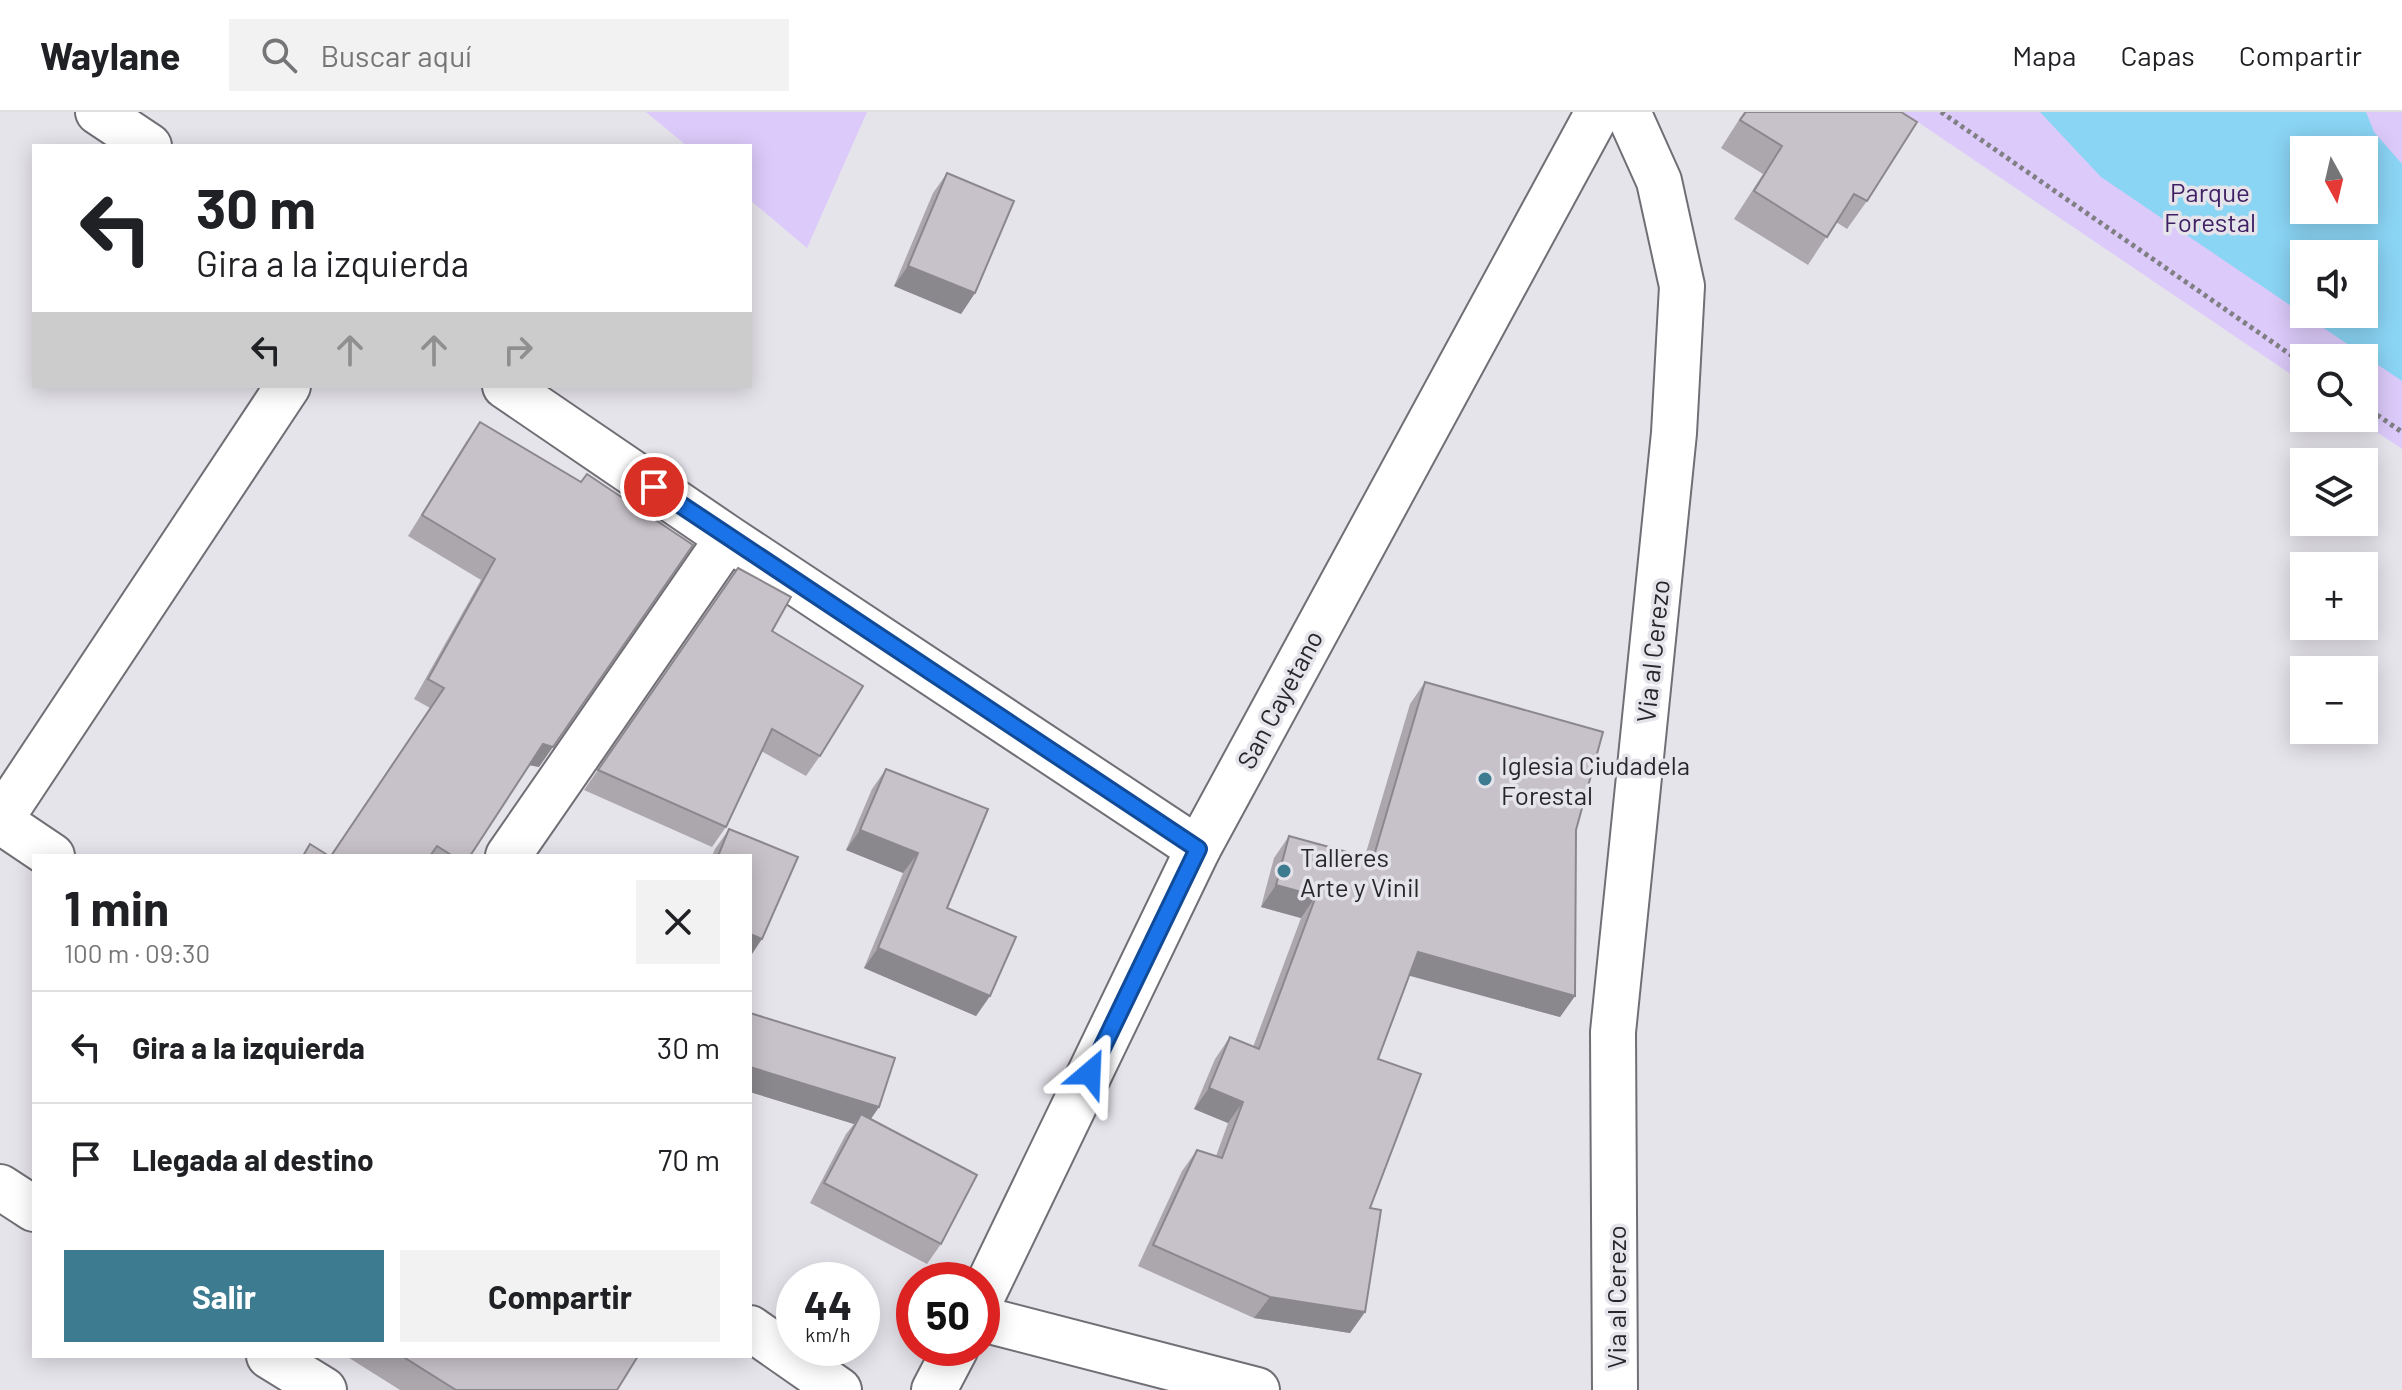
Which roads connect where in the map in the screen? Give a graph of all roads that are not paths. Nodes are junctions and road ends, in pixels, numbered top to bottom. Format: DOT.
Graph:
graph roads {
  1 [pos="98,112"];
  2 [pos="1598,112"];
  3 [pos="1628,112"];
  4 [pos="146,144"];
  5 [pos="287,388"];
  6 [pos="508,388"];
  7 [pos="728,538"];
  8 [pos="0,820"];
  9 [pos="1198,849"];
  10 [pos="49,854"];
  11 [pos="509,854"];
  12 [pos="0,1187"];
  13 [pos="32,1208"];
  14 [pos="999,1262"];
  15 [pos="1000,1324"];
  16 [pos="752,1329"];
  17 [pos="272,1358"];
  18 [pos="947,1366"];
  19 [pos="324,1390"];
  20 [pos="839,1390"];
  21 [pos="934,1390"];
  22 [pos="1257,1390"];
  23 [pos="1615,1390"];
  1 -- 4 [label="street"];
  2 -- 9 [label="street, San Cayetano"];
  3 -- 23 [label="street, Via al Cerezo"];
  5 -- 8 [label="street"];
  6 -- 7 [label="street"];
  7 -- 9 [label="street"];
  7 -- 11 [label="street"];
  8 -- 10 [label="street"];
  9 -- 14 [label="street, San Cayetano"];
  12 -- 13 [label="street"];
  15 -- 22 [label="street"];
  16 -- 20 [label="street"];
  17 -- 19 [label="street"];
  18 -- 21 [label="street"];
}
